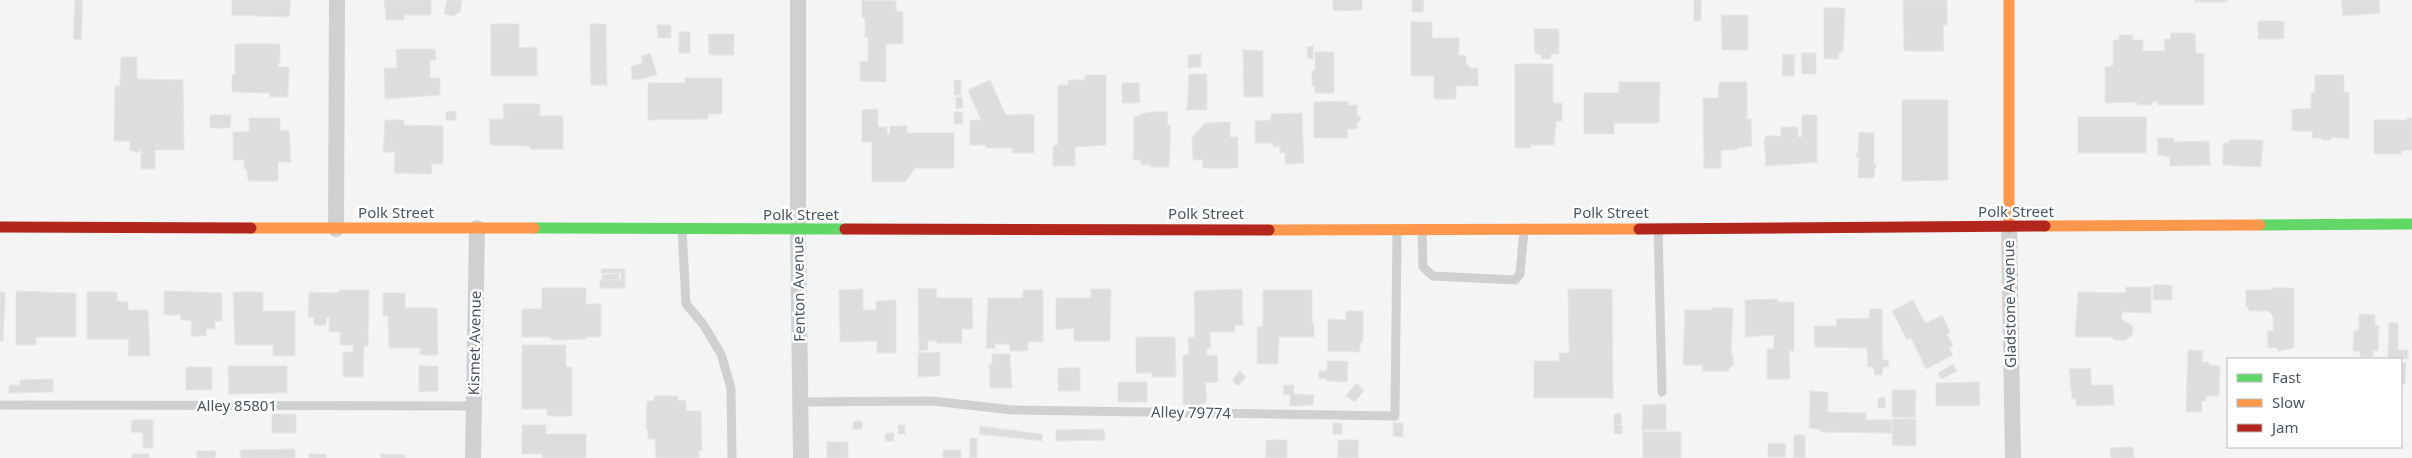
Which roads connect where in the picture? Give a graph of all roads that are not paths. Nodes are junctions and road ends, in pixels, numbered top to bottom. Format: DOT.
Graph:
graph roads {
  1 [pos="337,0"];
  2 [pos="798,0"];
  3 [pos="2009,0"];
  4 [pos="2412,224"];
  5 [pos="0,227"];
  6 [pos="476,228"];
  7 [pos="1524,228"];
  8 [pos="1658,228"];
  9 [pos="2009,228"];
  10 [pos="336,229"];
  11 [pos="682,229"];
  12 [pos="1397,229"];
  13 [pos="798,230"];
  14 [pos="1422,230"];
  15 [pos="1662,392"];
  16 [pos="800,402"];
  17 [pos="0,405"];
  18 [pos="474,406"];
  19 [pos="473,458"];
  20 [pos="732,458"];
  21 [pos="801,458"];
  22 [pos="2013,458"];
  1 -- 10 [label="street"];
  2 -- 13 [label="street, Fenton Avenue"];
  3 -- 9 [label="street, Gladstone Avenue"];
  4 -- 9 [label="street, Polk Street"];
  5 -- 10 [label="street, Polk Street"];
  6 -- 10 [label="street, Polk Street"];
  6 -- 11 [label="street, Polk Street"];
  6 -- 18 [label="street, Kismet Avenue"];
  7 -- 8 [label="street, Polk Street"];
  7 -- 14 [label="street, Polk Street"];
  7 -- 14 [label="lane"];
  8 -- 9 [label="street, Polk Street"];
  8 -- 15 [label="lane"];
  9 -- 22 [label="street, Gladstone Avenue"];
  11 -- 13 [label="street, Polk Street"];
  11 -- 20 [label="lane"];
  12 -- 13 [label="street, Polk Street"];
  12 -- 14 [label="street, Polk Street"];
  12 -- 16 [label="lane, Alley 79774"];
  13 -- 16 [label="street, Fenton Avenue"];
  16 -- 21 [label="street, Fenton Avenue"];
  17 -- 18 [label="lane, Alley 85801"];
  18 -- 19 [label="street, Kismet Avenue"];
}
